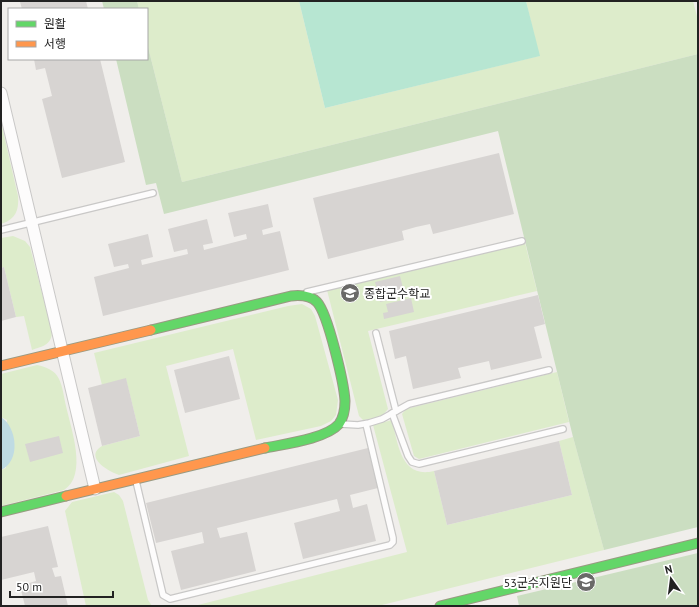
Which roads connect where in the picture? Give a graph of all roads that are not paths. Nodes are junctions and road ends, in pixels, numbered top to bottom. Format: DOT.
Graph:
graph roads {
  1 [pos="1,93"];
  2 [pos="153,193"];
  3 [pos="33,222"];
  4 [pos="1,230"];
  5 [pos="522,241"];
  6 [pos="291,296"];
  7 [pos="376,333"];
  8 [pos="63,351"];
  9 [pos="1,366"];
  10 [pos="549,370"];
  11 [pos="394,412"];
  12 [pos="340,424"];
  13 [pos="366,424"];
  14 [pos="563,429"];
  15 [pos="135,479"];
  16 [pos="95,489"];
  17 [pos="1,512"];
  18 [pos="698,543"];
  19 [pos="440,606"];
  1 -- 3 [label="street"];
  2 -- 3 [label="lane"];
  3 -- 4 [label="lane"];
  3 -- 8 [label="street"];
  5 -- 6 [label="lane"];
  6 -- 8 [label="street"];
  6 -- 12 [label="street"];
  7 -- 11 [label="lane"];
  8 -- 9 [label="street"];
  8 -- 16 [label="street"];
  10 -- 11 [label="lane"];
  11 -- 13 [label="lane"];
  11 -- 14 [label="lane"];
  12 -- 13 [label="lane"];
  12 -- 15 [label="street"];
  13 -- 15 [label="lane"];
  15 -- 16 [label="street"];
  16 -- 17 [label="street"];
  18 -- 19 [label="street"];
}
